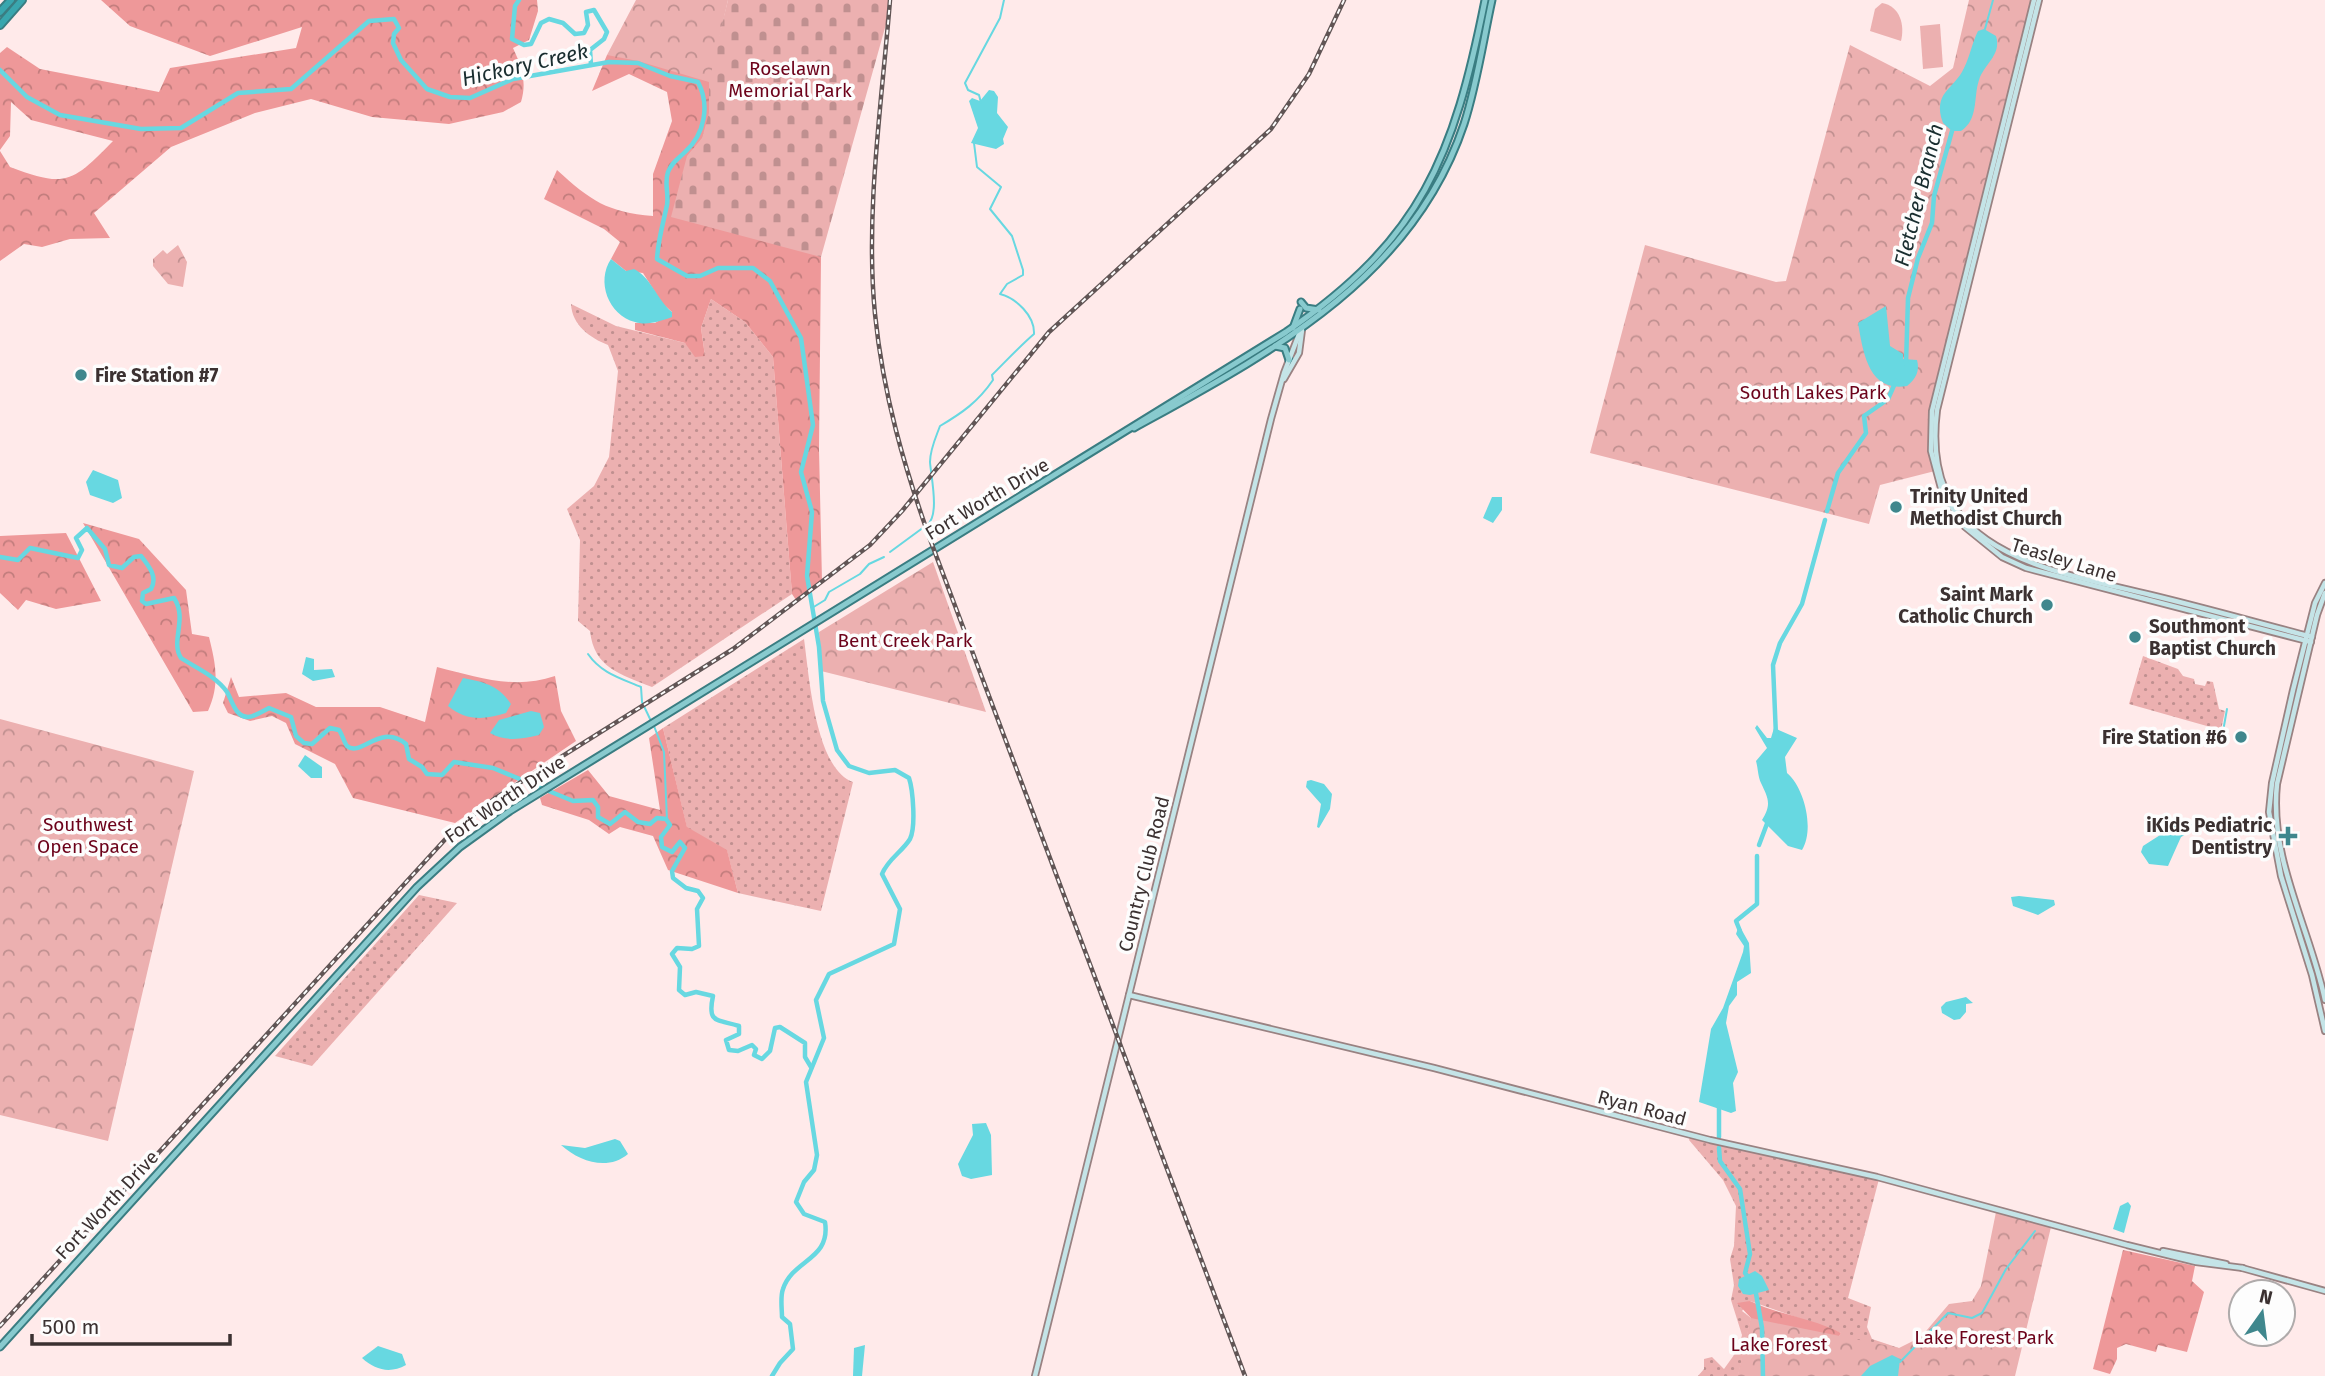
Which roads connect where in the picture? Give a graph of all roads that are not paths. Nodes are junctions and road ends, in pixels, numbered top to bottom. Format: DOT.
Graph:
graph roads {
  1 [pos="11,0"];
  2 [pos="22,0"];
  3 [pos="1485,0"];
  4 [pos="1492,0"];
  5 [pos="2037,0"];
  6 [pos="0,12"];
  7 [pos="0,25"];
  8 [pos="1472,78"];
  9 [pos="1319,310"];
  10 [pos="1301,326"];
  11 [pos="1293,328"];
  12 [pos="1272,346"];
  13 [pos="1289,359"];
  14 [pos="1284,379"];
  15 [pos="1109,442"];
  16 [pos="2325,583"];
  17 [pos="2325,593"];
  18 [pos="2309,639"];
  19 [pos="1129,995"];
  20 [pos="2325,1000"];
  21 [pos="2325,1031"];
  22 [pos="2325,1291"];
  23 [pos="0,1347"];
  24 [pos="1035,1376"];
  1 -- 6 [label="highway"];
  2 -- 7 [label="highway"];
  3 -- 8 [label="main road, Fort Worth Drive"];
  4 -- 8 [label="main road, Fort Worth Drive"];
  5 -- 18 [label="main road, Teasley Lane"];
  8 -- 9 [label="main road, Fort Worth Drive"];
  8 -- 10 [label="main road, Fort Worth Drive"];
  9 -- 10 [label="main road, Fort Worth Drive"];
  9 -- 11 [label="main road"];
  10 -- 11 [label="main road, Fort Worth Drive"];
  10 -- 12 [label="main road, Fort Worth Drive"];
  10 -- 13 [label="main road, Country Club Road"];
  10 -- 14 [label="main road, Country Club Road"];
  11 -- 15 [label="main road, Fort Worth Drive"];
  12 -- 13 [label="main road"];
  12 -- 15 [label="main road, Fort Worth Drive"];
  13 -- 14 [label="main road, Country Club Road"];
  14 -- 19 [label="main road, Country Club Road"];
  15 -- 23 [label="main road, Fort Worth Drive"];
  16 -- 18 [label="main road"];
  17 -- 18 [label="main road"];
  18 -- 20 [label="main road"];
  18 -- 21 [label="main road"];
  19 -- 22 [label="main road, Ryan Road"];
  19 -- 24 [label="main road, Country Club Road"];
}
